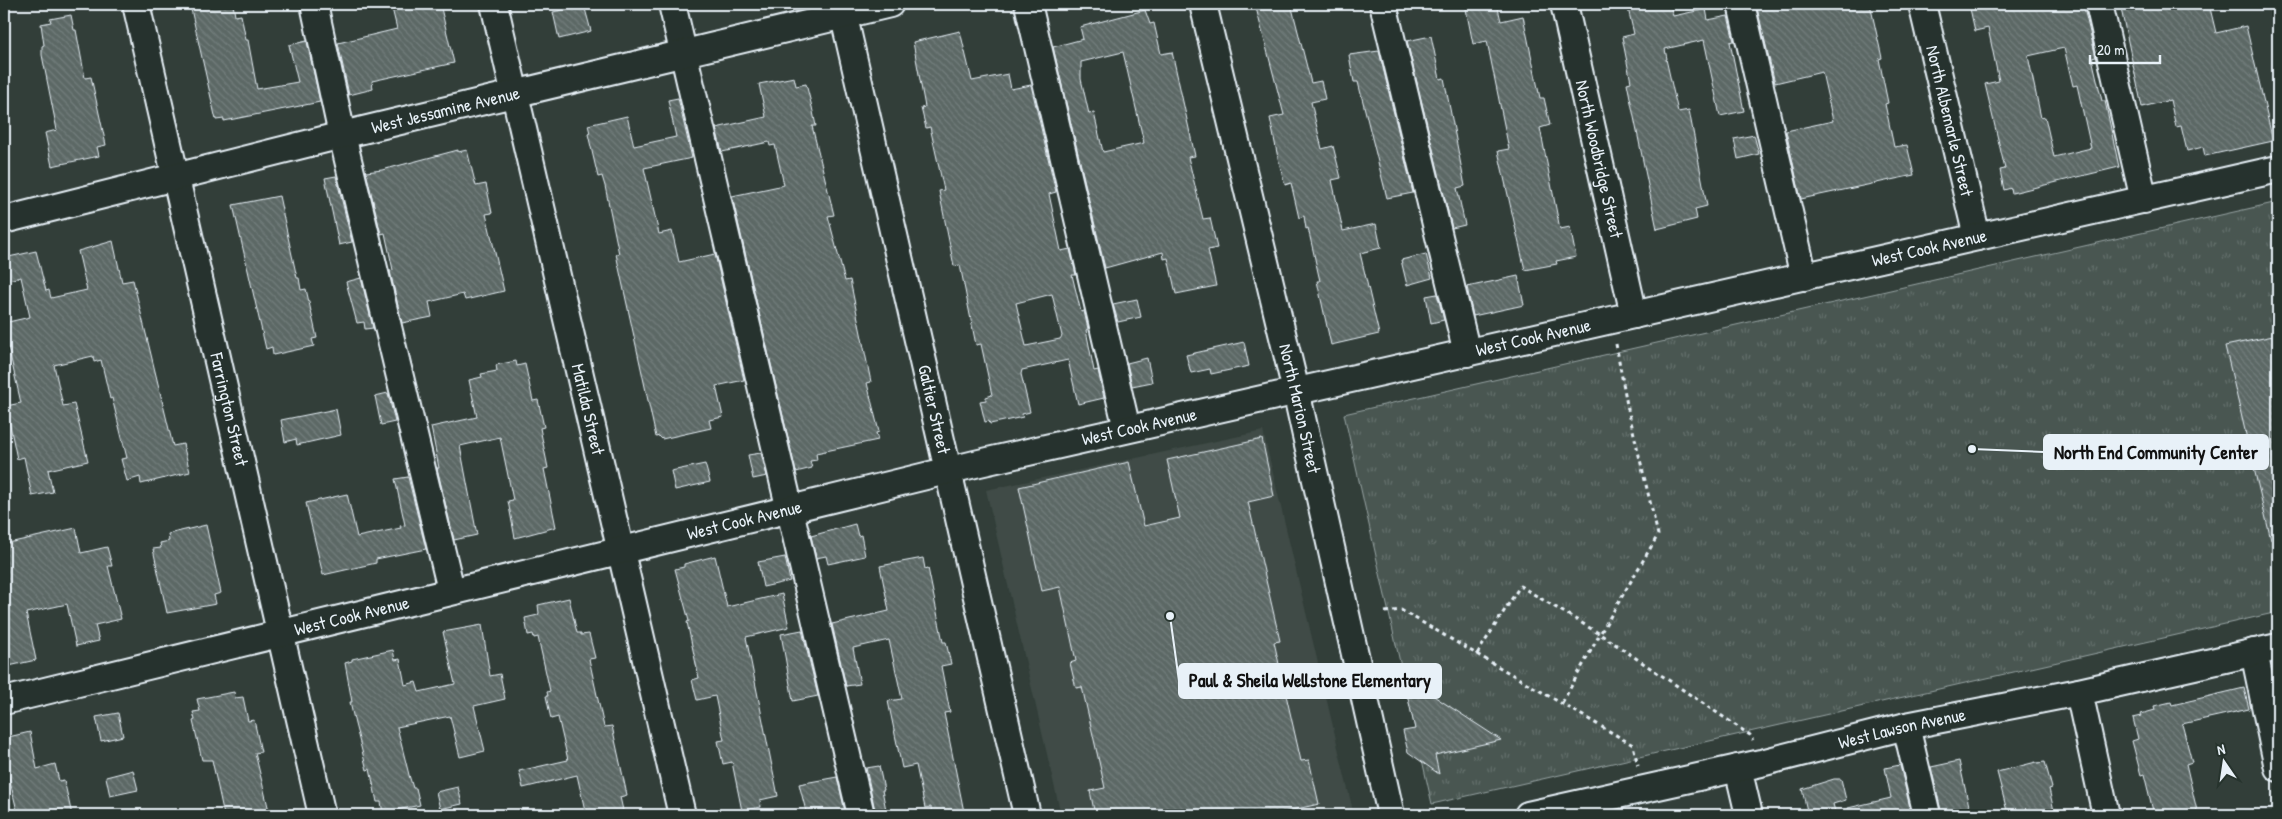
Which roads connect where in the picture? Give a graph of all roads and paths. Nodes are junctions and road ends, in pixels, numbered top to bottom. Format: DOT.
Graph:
graph roads {
  1 [pos="136,4"];
  2 [pos="314,4"];
  3 [pos="494,4"];
  4 [pos="672,4"];
  5 [pos="890,4"];
  6 [pos="1028,4"];
  7 [pos="1203,4"];
  8 [pos="1383,4"];
  9 [pos="1564,4"];
  10 [pos="1741,4"];
  11 [pos="1922,4"];
  12 [pos="2099,4"];
  13 [pos="843,9"];
  14 [pos="683,52"];
  15 [pos="515,94"];
  16 [pos="342,135"];
  17 [pos="2278,169"];
  18 [pos="175,179"];
  19 [pos="2144,200"];
  20 [pos="4,220"];
  21 [pos="1977,237"];
  22 [pos="1804,276"];
  23 [pos="1634,315"];
  24 [pos="1616,338"];
  25 [pos="1467,353"];
  26 [pos="1296,391"];
  27 [pos="1127,429"];
  28 [pos="948,471"];
  29 [pos="791,508"];
  30 [pos="620,550"];
  31 [pos="451,590"];
  32 [pos="1385,612"];
  33 [pos="280,632"];
  34 [pos="1600,634"];
  35 [pos="2266,650"];
  36 [pos="1477,654"];
  37 [pos="2079,692"];
  38 [pos="4,701"];
  39 [pos="1562,703"];
  40 [pos="1906,726"];
  41 [pos="1754,741"];
  42 [pos="1738,768"];
  43 [pos="2278,768"];
  44 [pos="1642,790"];
  45 [pos="1574,810"];
  46 [pos="322,815"];
  47 [pos="682,815"];
  48 [pos="861,815"];
  49 [pos="1027,815"];
  50 [pos="1391,815"];
  51 [pos="1528,815"];
  52 [pos="1749,815"];
  53 [pos="1927,815"];
  54 [pos="2106,815"];
  1 -- 18 [label="street, Farrington Street"];
  2 -- 16 [label="street"];
  3 -- 15 [label="street, Matilda Street"];
  4 -- 14 [label="street"];
  5 -- 13 [label="street, West Jessamine Avenue"];
  6 -- 27 [label="street"];
  7 -- 26 [label="street, North Marion Street"];
  8 -- 25 [label="street"];
  9 -- 23 [label="street, North Woodbridge Street"];
  10 -- 22 [label="street"];
  11 -- 21 [label="street, North Albemarle Street"];
  12 -- 19 [label="street"];
  13 -- 14 [label="street, West Jessamine Avenue"];
  13 -- 28 [label="street, Galtier Street"];
  14 -- 15 [label="street, West Jessamine Avenue"];
  14 -- 29 [label="street"];
  15 -- 16 [label="street, West Jessamine Avenue"];
  15 -- 30 [label="street, Matilda Street"];
  16 -- 18 [label="street, West Jessamine Avenue"];
  16 -- 31 [label="street"];
  17 -- 19 [label="street, West Cook Avenue"];
  18 -- 20 [label="street, West Jessamine Avenue"];
  18 -- 33 [label="street, Farrington Street"];
  19 -- 21 [label="street, West Cook Avenue"];
  21 -- 22 [label="street, West Cook Avenue"];
  22 -- 23 [label="street, West Cook Avenue"];
  23 -- 25 [label="street, West Cook Avenue"];
  24 -- 34 [label="path"];
  25 -- 26 [label="street, West Cook Avenue"];
  26 -- 27 [label="street, West Cook Avenue"];
  26 -- 50 [label="street, North Marion Street"];
  27 -- 28 [label="street, West Cook Avenue"];
  28 -- 29 [label="street, West Cook Avenue"];
  28 -- 49 [label="street, Galtier Street"];
  29 -- 30 [label="street, West Cook Avenue"];
  29 -- 48 [label="street"];
  30 -- 31 [label="street, West Cook Avenue"];
  30 -- 47 [label="street, Matilda Street"];
  31 -- 33 [label="street, West Cook Avenue"];
  32 -- 36 [label="path"];
  33 -- 38 [label="street, West Cook Avenue"];
  33 -- 46 [label="street, Farrington Street"];
  34 -- 36 [label="path"];
  34 -- 39 [label="path"];
  34 -- 41 [label="path"];
  35 -- 37 [label="street, West Lawson Avenue"];
  35 -- 43 [label="street"];
  36 -- 39 [label="path"];
  37 -- 40 [label="street, West Lawson Avenue"];
  37 -- 54 [label="street"];
  39 -- 44 [label="path"];
  40 -- 42 [label="street, West Lawson Avenue"];
  40 -- 53 [label="street"];
  42 -- 44 [label="street, West Lawson Avenue"];
  42 -- 52 [label="street"];
  44 -- 45 [label="street, West Lawson Avenue"];
  45 -- 51 [label="street, West Lawson Avenue"];
}
